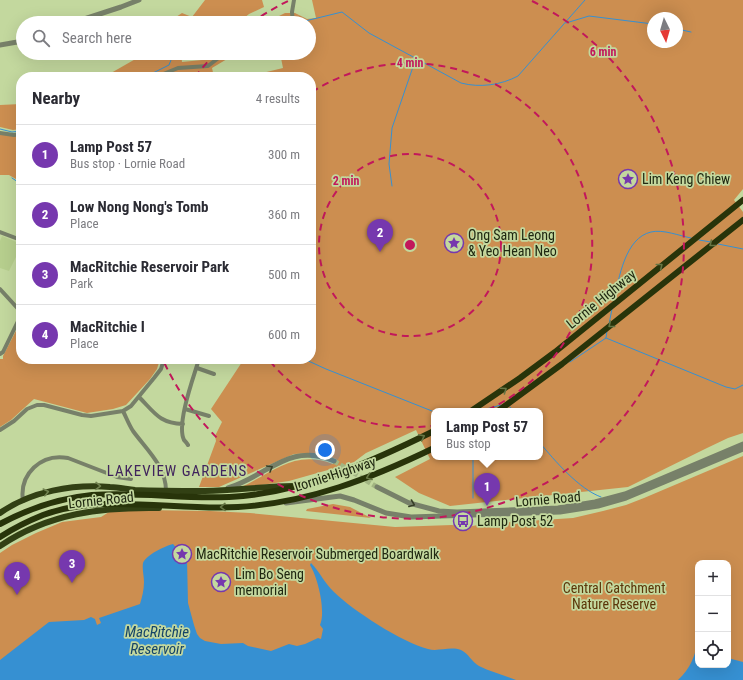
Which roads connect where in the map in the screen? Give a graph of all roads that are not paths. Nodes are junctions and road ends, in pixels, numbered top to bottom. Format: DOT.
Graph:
graph roads {
  1 [pos="139,0"];
  2 [pos="294,0"];
  3 [pos="93,16"];
  4 [pos="292,16"];
  5 [pos="16,42"];
  6 [pos="0,45"];
  7 [pos="216,60"];
  8 [pos="168,72"];
  9 [pos="0,133"];
  10 [pos="16,135"];
  11 [pos="743,200"];
  12 [pos="743,220"];
  13 [pos="0,232"];
  14 [pos="16,238"];
  15 [pos="0,289"];
  16 [pos="16,307"];
  17 [pos="16,326"];
  18 [pos="0,354"];
  19 [pos="162,364"];
  20 [pos="198,364"];
  21 [pos="197,368"];
  22 [pos="214,374"];
  23 [pos="139,397"];
  24 [pos="475,408"];
  25 [pos="502,408"];
  26 [pos="185,409"];
  27 [pos="123,411"];
  28 [pos="209,416"];
  29 [pos="183,424"];
  30 [pos="0,430"];
  31 [pos="431,433"];
  32 [pos="743,444"];
  33 [pos="188,445"];
  34 [pos="743,449"];
  35 [pos="431,450"];
  36 [pos="334,461"];
  37 [pos="677,475"];
  38 [pos="131,479"];
  39 [pos="295,486"];
  40 [pos="377,487"];
  41 [pos="166,491"];
  42 [pos="222,491"];
  43 [pos="244,496"];
  44 [pos="23,501"];
  45 [pos="276,503"];
  46 [pos="188,507"];
  47 [pos="238,507"];
  48 [pos="0,513"];
  49 [pos="0,524"];
  50 [pos="0,537"];
  51 [pos="0,546"];
  1 -- 3 [label="street"];
  2 -- 4 [label="street"];
  5 -- 6 [label="street"];
  7 -- 8 [label="street"];
  9 -- 10 [label="street"];
  24 -- 11 [label="highway, Lornie Highway, one-way"];
  12 -- 25 [label="highway, Lornie Highway, one-way"];
  13 -- 14 [label="street"];
  15 -- 16 [label="street"];
  17 -- 18 [label="street"];
  19 -- 23 [label="street"];
  20 -- 21 [label="street"];
  21 -- 22 [label="street"];
  21 -- 26 [label="street"];
  23 -- 27 [label="street"];
  23 -- 29 [label="street"];
  26 -- 28 [label="street"];
  26 -- 29 [label="street"];
  27 -- 30 [label="street"];
  27 -- 41 [label="street"];
  29 -- 33 [label="street"];
  39 -- 31 [label="highway, Lornie Highway, one-way"];
  32 -- 37 [label="street, Lornie Road"];
  34 -- 37 [label="street, Lornie Road"];
  35 -- 45 [label="highway, Lornie Highway, one-way"];
  42 -- 36 [label="street, one-way"];
  40 -- 37 [label="street, Lornie Road, one-way"];
  37 -- 45 [label="street, Lornie Road"];
  38 -- 44 [label="street, Lornie Road"];
  39 -- 42 [label="main road, Lornie Road"];
  39 -- 43 [label="highway, Lornie Highway"];
  41 -- 42 [label="main road, Lornie Road"];
  44 -- 41 [label="main road, Lornie Road, one-way"];
  43 -- 49 [label="highway, Lornie Road"];
  44 -- 48 [label="main road, Lornie Road"];
  45 -- 47 [label="highway, Lornie Highway"];
  47 -- 46 [label="highway, Lornie Road, one-way"];
  46 -- 50 [label="highway, Lornie Road"];
  46 -- 51 [label="main road, Lornie Road"];
}
